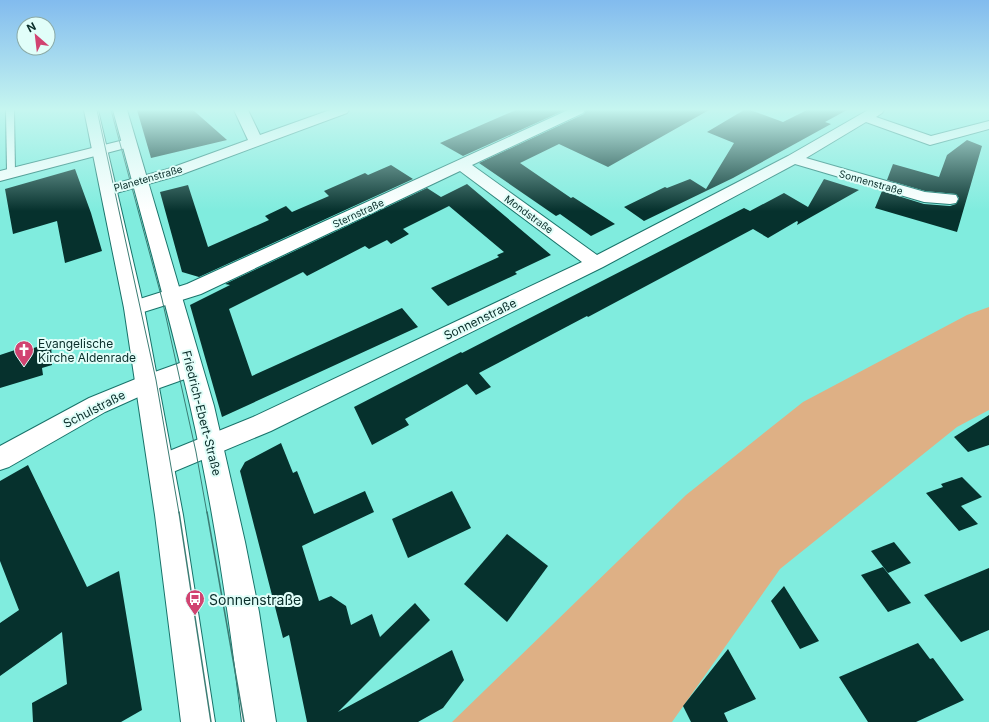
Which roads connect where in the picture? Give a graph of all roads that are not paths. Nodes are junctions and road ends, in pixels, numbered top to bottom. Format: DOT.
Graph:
graph roads {
  1 [pos="128,143"];
  2 [pos="7,144"];
  3 [pos="99,144"];
  4 [pos="125,144"];
  5 [pos="251,144"];
  6 [pos="507,144"];
  7 [pos="819,144"];
  8 [pos="100,150"];
  9 [pos="793,159"];
  10 [pos="462,165"];
  11 [pos="5,175"];
  12 [pos="139,182"];
  13 [pos="109,190"];
  14 [pos="950,199"];
  15 [pos="596,263"];
  16 [pos="172,296"];
  17 [pos="134,308"];
  18 [pos="191,368"];
  19 [pos="146,384"];
  20 [pos="210,446"];
  21 [pos="0,459"];
  22 [pos="161,466"];
  23 [pos="198,722"];
  24 [pos="259,722"];
  1 -- 12 [label="street, Friedrich-Ebert-Straße"];
  2 -- 11 [label="lane"];
  3 -- 8 [label="street"];
  4 -- 8 [label="street"];
  5 -- 12 [label="street, Planetenstraße"];
  6 -- 10 [label="street, Sternstraße"];
  7 -- 9 [label="street, Sonnenstraße"];
  8 -- 11 [label="street"];
  8 -- 13 [label="street"];
  9 -- 14 [label="street, Sonnenstraße"];
  9 -- 15 [label="street, Sonnenstraße"];
  10 -- 15 [label="street, Mondstraße"];
  10 -- 16 [label="street, Sternstraße"];
  12 -- 13 [label="street, Planetenstraße"];
  12 -- 16 [label="street, Friedrich-Ebert-Straße"];
  13 -- 17 [label="street"];
  15 -- 20 [label="street, Sonnenstraße"];
  16 -- 17 [label="street, Sternstraße"];
  16 -- 18 [label="street, Friedrich-Ebert-Straße"];
  17 -- 19 [label="street"];
  18 -- 19 [label="street, Schulstraße"];
  18 -- 20 [label="street, Friedrich-Ebert-Straße"];
  19 -- 21 [label="street, Schulstraße"];
  19 -- 22 [label="street"];
  20 -- 22 [label="street, Sonnenstraße"];
  20 -- 24 [label="street, Friedrich-Ebert-Straße"];
  22 -- 23 [label="street"];
}
